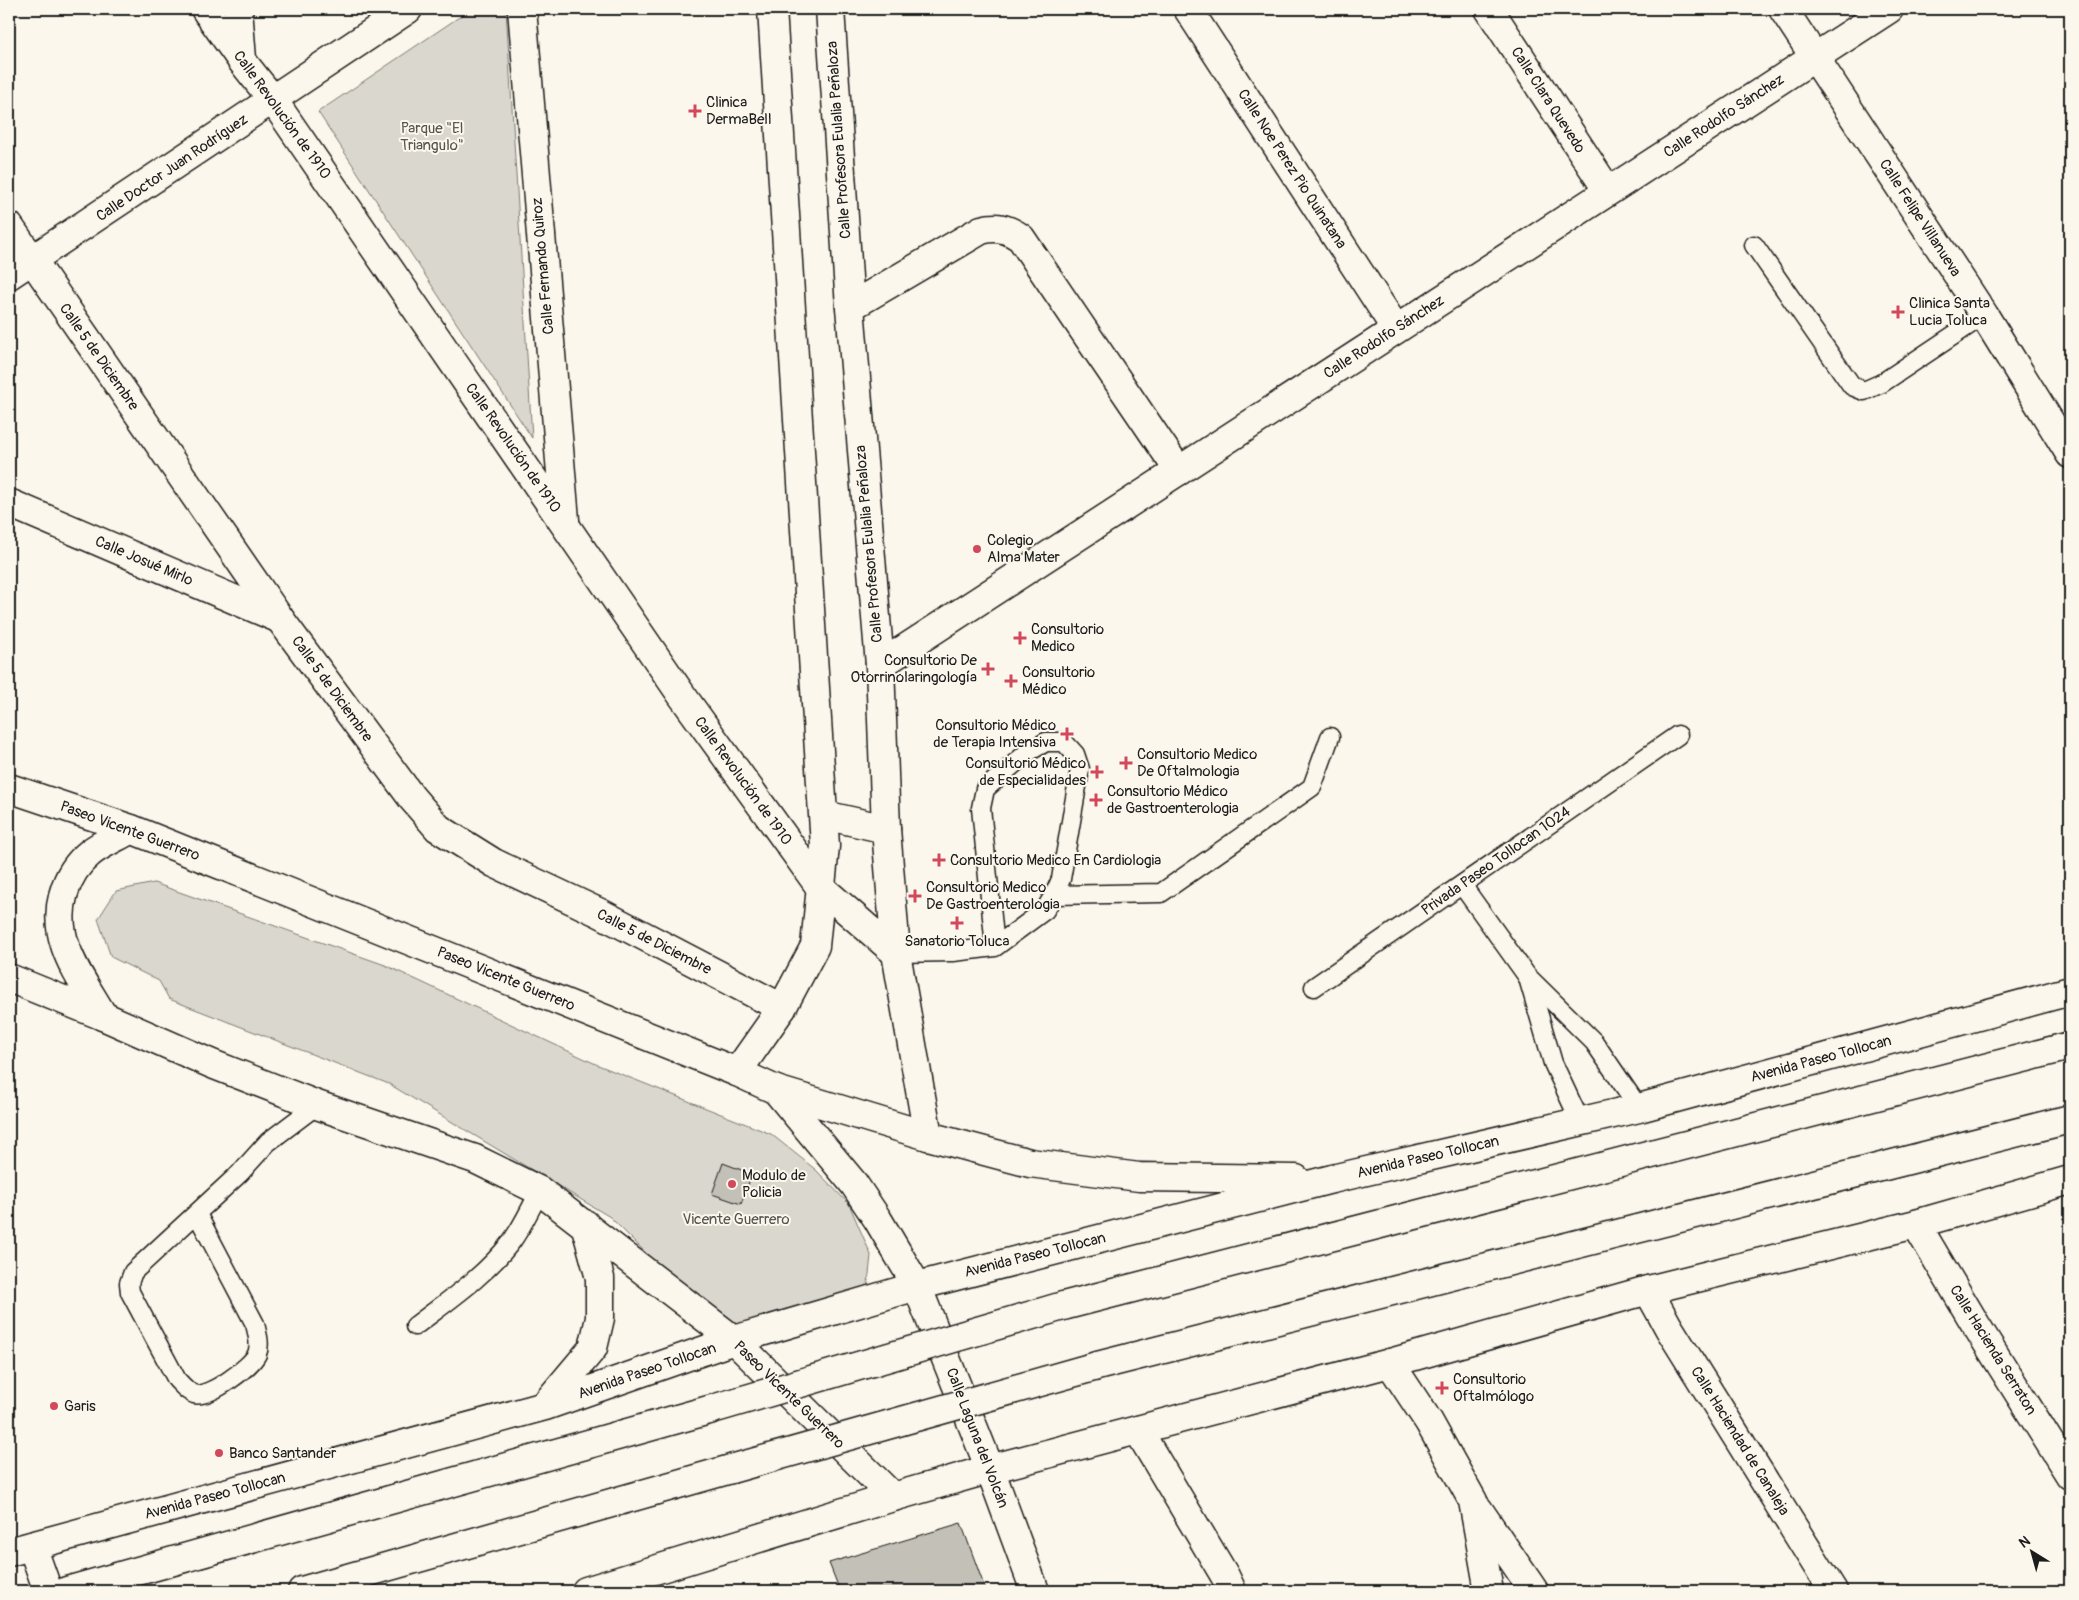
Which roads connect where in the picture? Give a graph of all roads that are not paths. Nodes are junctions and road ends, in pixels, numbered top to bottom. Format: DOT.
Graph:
graph roads {
  1 [pos="206,9"];
  2 [pos="238,9"];
  3 [pos="408,9"];
  4 [pos="522,9"];
  5 [pos="772,9"];
  6 [pos="830,9"];
  7 [pos="1188,9"];
  8 [pos="1489,9"];
  9 [pos="1783,9"];
  10 [pos="1889,9"];
  11 [pos="1814,58"];
  12 [pos="242,61"];
  13 [pos="274,100"];
  14 [pos="1608,191"];
  15 [pos="9,226"];
  16 [pos="1754,245"];
  17 [pos="33,260"];
  18 [pos="9,275"];
  19 [pos="850,307"];
  20 [pos="1984,315"];
  21 [pos="1396,329"];
  22 [pos="2070,454"];
  23 [pos="1179,471"];
  24 [pos="9,503"];
  25 [pos="565,523"];
  26 [pos="280,618"];
  27 [pos="880,665"];
  28 [pos="1678,735"];
  29 [pos="1330,737"];
  30 [pos="9,788"];
  31 [pos="824,815"];
  32 [pos="131,829"];
  33 [pos="886,830"];
  34 [pos="1462,885"];
  35 [pos="820,887"];
  36 [pos="1054,895"];
  37 [pos="995,947"];
  38 [pos="896,953"];
  39 [pos="1527,976"];
  40 [pos="10,981"];
  41 [pos="1314,987"];
  42 [pos="2070,992"];
  43 [pos="782,1008"];
  44 [pos="103,1016"];
  45 [pos="2070,1046"];
  46 [pos="737,1072"];
  47 [pos="776,1090"];
  48 [pos="317,1105"];
  49 [pos="1639,1108"];
  50 [pos="2070,1119"];
  51 [pos="1580,1121"];
  52 [pos="928,1136"];
  53 [pos="1332,1179"];
  54 [pos="2070,1180"];
  55 [pos="540,1191"];
  56 [pos="197,1214"];
  57 [pos="585,1224"];
  58 [pos="1916,1224"];
  59 [pos="917,1286"];
  60 [pos="1648,1290"];
  61 [pos="415,1326"];
  62 [pos="734,1340"];
  63 [pos="1390,1363"];
  64 [pos="545,1406"];
  65 [pos="1138,1430"];
  66 [pos="990,1469"];
  67 [pos="2070,1475"];
  68 [pos="893,1497"];
  69 [pos="1473,1501"];
  70 [pos="20,1549"];
  71 [pos="48,1591"];
  72 [pos="67,1591"];
  73 [pos="302,1591"];
  74 [pos="586,1591"];
  75 [pos="1035,1591"];
  76 [pos="1232,1591"];
  77 [pos="1489,1591"];
  78 [pos="1534,1591"];
  79 [pos="1833,1591"];
  1 -- 12 [label="main road, Calle Revolución de 1910"];
  2 -- 12 [label="main road"];
  3 -- 13 [label="main road, Calle Doctor Juan Rodríguez"];
  4 -- 25 [label="main road, Calle Fernando Quiroz"];
  5 -- 31 [label="main road"];
  6 -- 19 [label="main road, Calle Profesora Eulalia Peñaloza"];
  7 -- 21 [label="main road, Calle Noe Perez Pio Quinatana"];
  8 -- 14 [label="main road, Calle Clara Quevedo"];
  9 -- 11 [label="main road, Calle Felipe Villanueva"];
  10 -- 11 [label="main road, Calle Rodolfo Sánchez"];
  11 -- 14 [label="main road, Calle Rodolfo Sánchez"];
  11 -- 20 [label="main road, Calle Felipe Villanueva"];
  12 -- 13 [label="main road, Calle Revolución de 1910"];
  13 -- 17 [label="main road, Calle Doctor Juan Rodríguez"];
  13 -- 25 [label="main road, Calle Revolución de 1910"];
  14 -- 21 [label="main road, Calle Rodolfo Sánchez"];
  15 -- 17 [label="main road, Calle 5 de Diciembre"];
  16 -- 20 [label="lane"];
  17 -- 18 [label="main road, Calle Doctor Juan Rodríguez"];
  17 -- 26 [label="main road, Calle 5 de Diciembre"];
  19 -- 23 [label="main road"];
  19 -- 27 [label="main road, Calle Profesora Eulalia Peñaloza"];
  20 -- 22 [label="main road, Calle Felipe Villanueva"];
  21 -- 23 [label="main road, Calle Rodolfo Sánchez"];
  23 -- 27 [label="main road, Calle Rodolfo Sánchez"];
  24 -- 26 [label="main road, Calle Josué Mirlo"];
  25 -- 35 [label="main road, Calle Revolución de 1910"];
  26 -- 43 [label="main road, Calle 5 de Diciembre"];
  27 -- 33 [label="main road, Calle Profesora Eulalia Peñaloza"];
  28 -- 34 [label="lane, Privada Paseo Tollocan 1024"];
  29 -- 36 [label="lane"];
  30 -- 32 [label="main road, Paseo Vicente Guerrero"];
  31 -- 33 [label="main road"];
  31 -- 35 [label="main road"];
  32 -- 44 [label="main road"];
  32 -- 46 [label="main road, Paseo Vicente Guerrero"];
  33 -- 38 [label="main road, Calle Profesora Eulalia Peñaloza"];
  34 -- 39 [label="lane"];
  34 -- 41 [label="lane, Privada Paseo Tollocan 1024"];
  35 -- 38 [label="main road, Calle Revolución de 1910"];
  35 -- 43 [label="main road"];
  36 -- 37 [label="lane"];
  36 -- 37 [label="lane"];
  37 -- 38 [label="lane"];
  38 -- 52 [label="main road, Calle Profesora Eulalia Peñaloza"];
  39 -- 49 [label="lane"];
  39 -- 51 [label="lane"];
  40 -- 44 [label="main road, Paseo Vicente Guerrero"];
  42 -- 49 [label="main road, Avenida Paseo Tollocan"];
  43 -- 46 [label="main road"];
  44 -- 48 [label="main road, Paseo Vicente Guerrero"];
  45 -- 72 [label="main road, bridge"];
  46 -- 47 [label="main road, Paseo Vicente Guerrero"];
  47 -- 52 [label="main road"];
  47 -- 59 [label="main road, Paseo Vicente Guerrero"];
  48 -- 55 [label="main road, Paseo Vicente Guerrero"];
  48 -- 56 [label="lane"];
  49 -- 51 [label="main road, Avenida Paseo Tollocan"];
  50 -- 73 [label="main road, bridge"];
  51 -- 53 [label="main road, Avenida Paseo Tollocan"];
  52 -- 53 [label="main road"];
  53 -- 59 [label="main road, Avenida Paseo Tollocan"];
  54 -- 58 [label="main road"];
  55 -- 57 [label="main road, Paseo Vicente Guerrero"];
  55 -- 61 [label="lane"];
  56 -- 56 [label="lane"];
  57 -- 62 [label="main road, Paseo Vicente Guerrero"];
  57 -- 64 [label="main road"];
  58 -- 60 [label="main road"];
  58 -- 67 [label="main road, Calle Hacienda Serraton"];
  59 -- 62 [label="main road, Avenida Paseo Tollocan"];
  59 -- 66 [label="main road, Calle Laguna del Volcán"];
  60 -- 63 [label="main road"];
  60 -- 79 [label="main road, Calle Haciendad de Canaleja"];
  62 -- 64 [label="main road, Avenida Paseo Tollocan"];
  62 -- 68 [label="main road, Paseo Vicente Guerrero"];
  63 -- 65 [label="main road"];
  63 -- 69 [label="main road"];
  64 -- 70 [label="main road, Avenida Paseo Tollocan"];
  65 -- 66 [label="main road"];
  65 -- 76 [label="main road"];
  66 -- 68 [label="main road"];
  66 -- 75 [label="main road, Calle Laguna del Volcán"];
  68 -- 74 [label="main road"];
  69 -- 77 [label="main road"];
  69 -- 78 [label="main road"];
  70 -- 71 [label="main road"];
}
